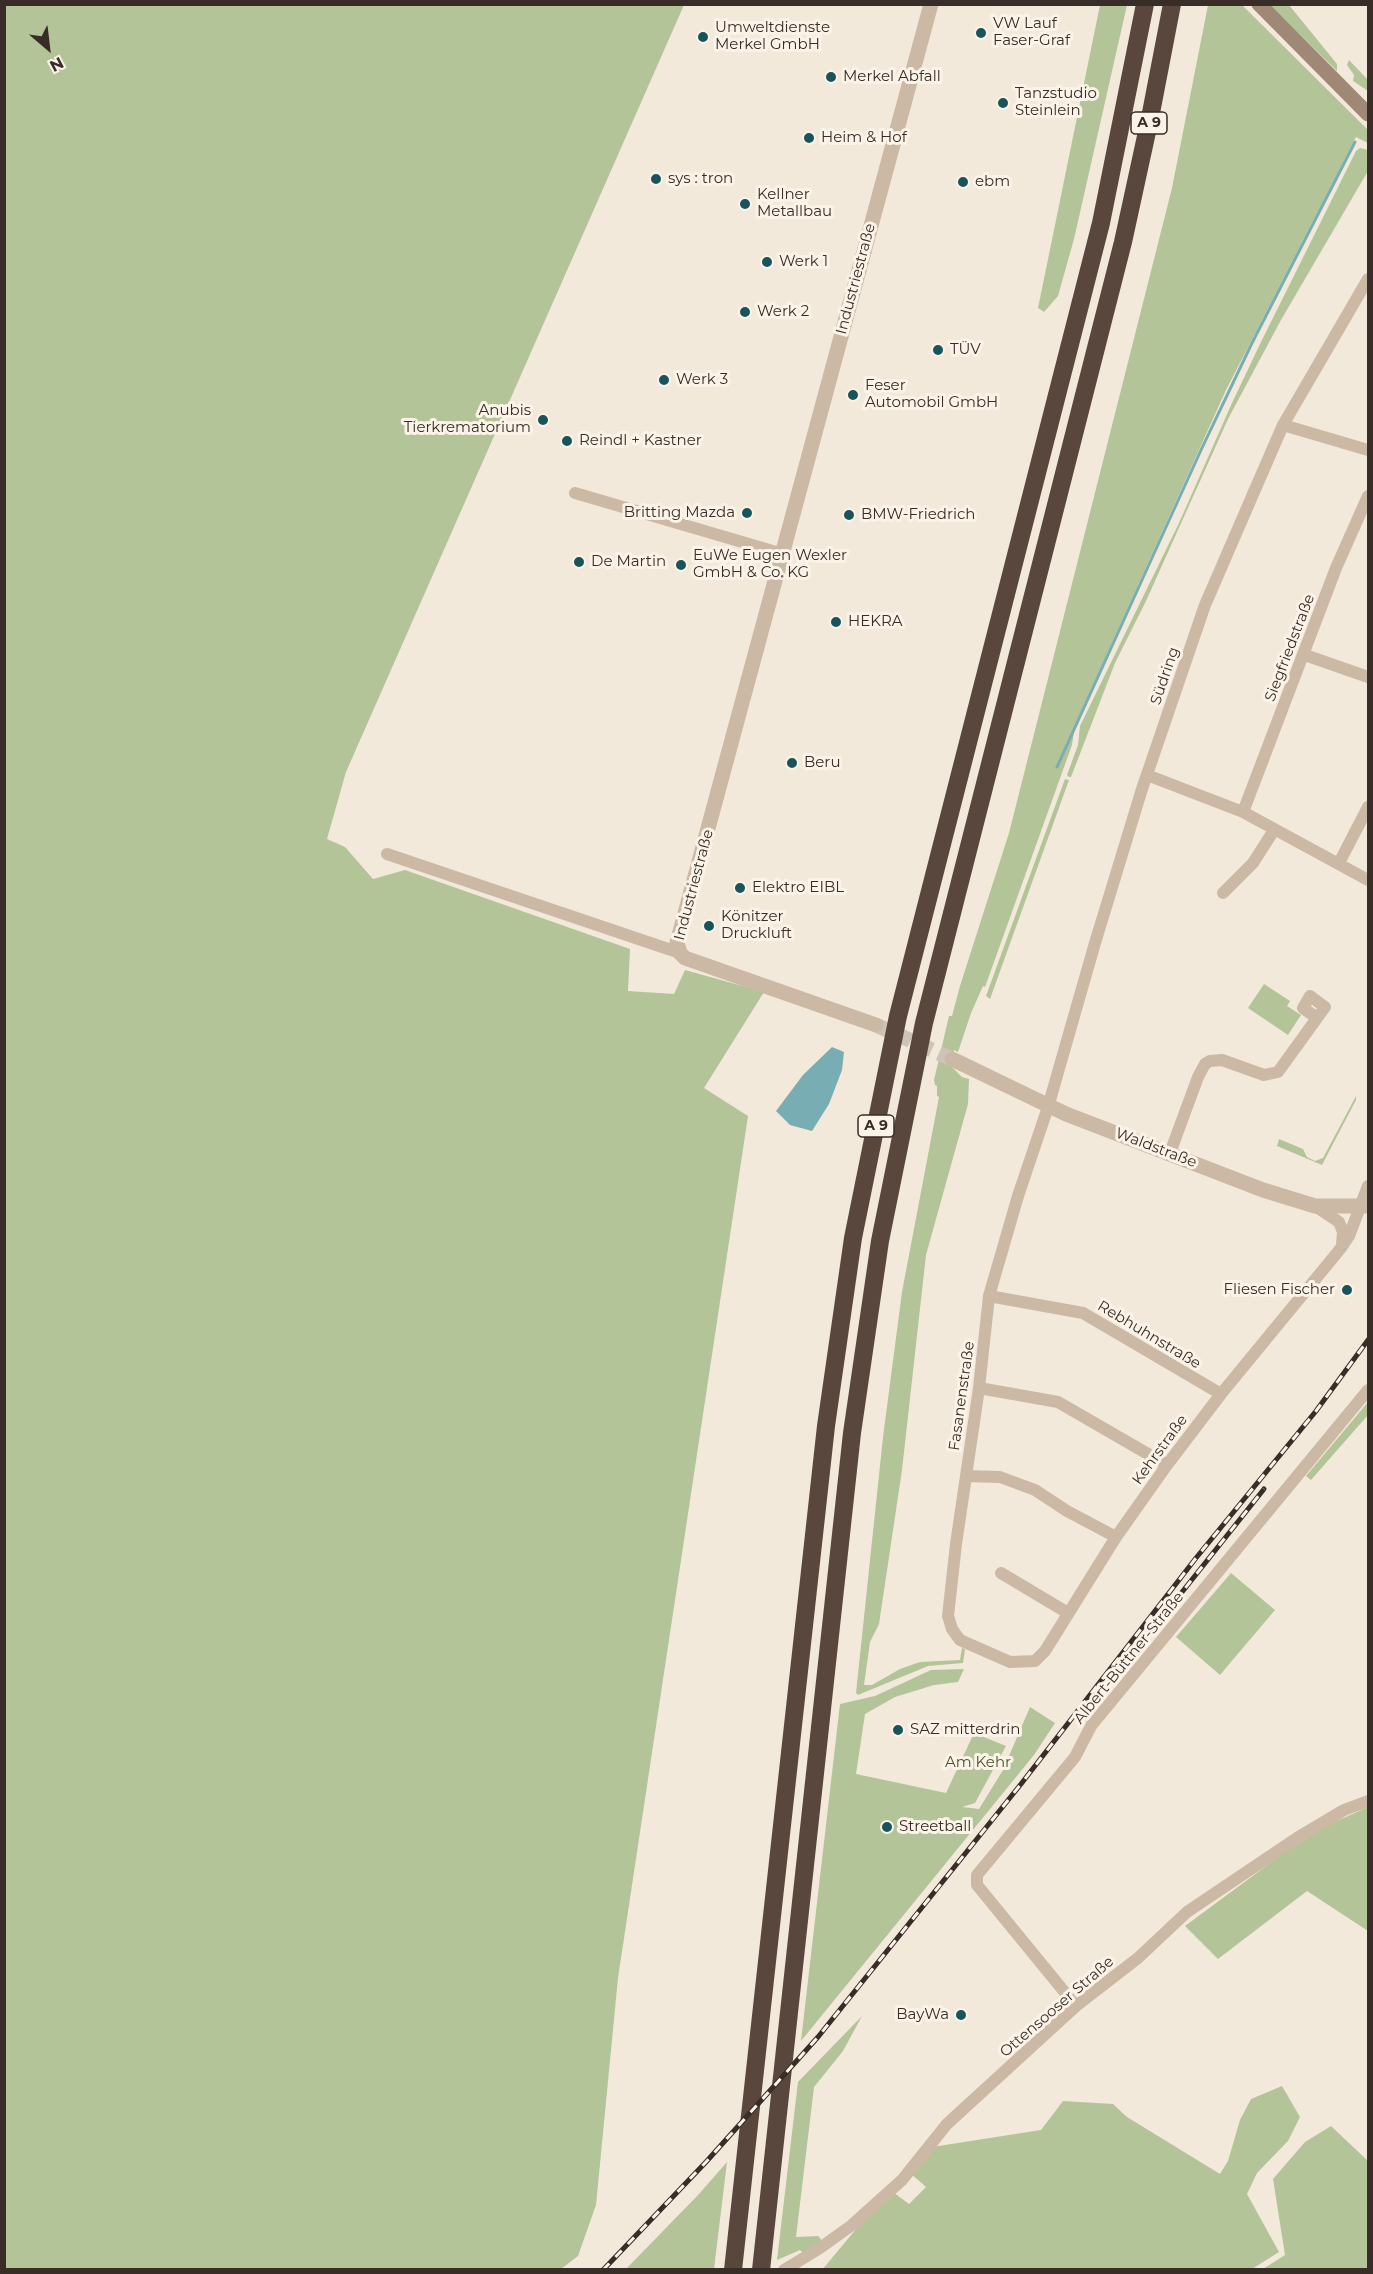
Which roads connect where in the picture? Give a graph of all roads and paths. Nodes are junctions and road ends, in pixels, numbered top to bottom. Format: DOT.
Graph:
graph roads {
  1 [pos="931,4"];
  2 [pos="1145,4"];
  3 [pos="1172,4"];
  4 [pos="1258,4"];
  5 [pos="1368,114"];
  6 [pos="1368,279"];
  7 [pos="1283,425"];
  8 [pos="1368,450"];
  9 [pos="575,493"];
  10 [pos="1368,496"];
  11 [pos="783,554"];
  12 [pos="1305,655"];
  13 [pos="1368,678"];
  14 [pos="1147,775"];
  15 [pos="1368,807"];
  16 [pos="1243,812"];
  17 [pos="1274,830"];
  18 [pos="387,854"];
  19 [pos="1339,863"];
  20 [pos="1368,880"];
  21 [pos="1223,893"];
  22 [pos="680,953"];
  23 [pos="1317,1018"];
  24 [pos="876,1025"];
  25 [pos="952,1059"];
  26 [pos="1048,1107"];
  27 [pos="1170,1153"];
  28 [pos="1368,1186"];
  29 [pos="1314,1206"];
  30 [pos="1364,1207"];
  31 [pos="1341,1248"];
  32 [pos="989,1296"];
  33 [pos="979,1388"];
  34 [pos="1368,1390"];
  35 [pos="1221,1394"];
  36 [pos="1167,1465"];
  37 [pos="966,1476"];
  38 [pos="1116,1537"];
  39 [pos="1001,1574"];
  40 [pos="1068,1613"];
  41 [pos="1010,1662"];
  42 [pos="1368,1801"];
  43 [pos="1076,2006"];
  44 [pos="787,2268"];
  45 [pos="733,2270"];
  46 [pos="761,2270"];
  1 -- 11 [label="street, Industriestraße"];
  2 -- 45 [label="highway, A 9"];
  3 -- 46 [label="highway, A 9"];
  4 -- 5 [label="main road"];
  6 -- 7 [label="street, Südring"];
  7 -- 8 [label="street"];
  7 -- 14 [label="street, Südring"];
  9 -- 11 [label="street"];
  10 -- 12 [label="street, Siegfriedstraße"];
  11 -- 22 [label="street, Industriestraße"];
  12 -- 13 [label="street"];
  12 -- 16 [label="street, Siegfriedstraße"];
  14 -- 16 [label="street"];
  14 -- 26 [label="street, Südring"];
  15 -- 19 [label="street"];
  16 -- 17 [label="street"];
  17 -- 19 [label="street"];
  17 -- 21 [label="street"];
  18 -- 22 [label="street, Industriestraße"];
  19 -- 20 [label="street"];
  22 -- 24 [label="street"];
  23 -- 27 [label="street"];
  25 -- 26 [label="street, Waldstraße"];
  26 -- 27 [label="street, Waldstraße"];
  26 -- 32 [label="street, Fasanenstraße"];
  27 -- 29 [label="street, Waldstraße"];
  28 -- 30 [label="street, Kehrstraße"];
  29 -- 30 [label="street, Waldstraße"];
  29 -- 31 [label="street"];
  30 -- 31 [label="street, Kehrstraße"];
  31 -- 35 [label="street, Kehrstraße"];
  32 -- 33 [label="street, Fasanenstraße"];
  32 -- 35 [label="street, Rebhuhnstraße"];
  33 -- 36 [label="street"];
  33 -- 37 [label="street, Fasanenstraße"];
  34 -- 43 [label="street, Albert-Büttner-Straße"];
  35 -- 36 [label="street, Kehrstraße"];
  36 -- 38 [label="street, Kehrstraße"];
  37 -- 38 [label="street"];
  37 -- 41 [label="street, Fasanenstraße"];
  38 -- 40 [label="street, Kehrstraße"];
  39 -- 40 [label="street"];
  40 -- 41 [label="street, Kehrstraße"];
  42 -- 43 [label="street, Ottensooser Straße"];
  43 -- 44 [label="street, Ottensooser Straße"];
}
